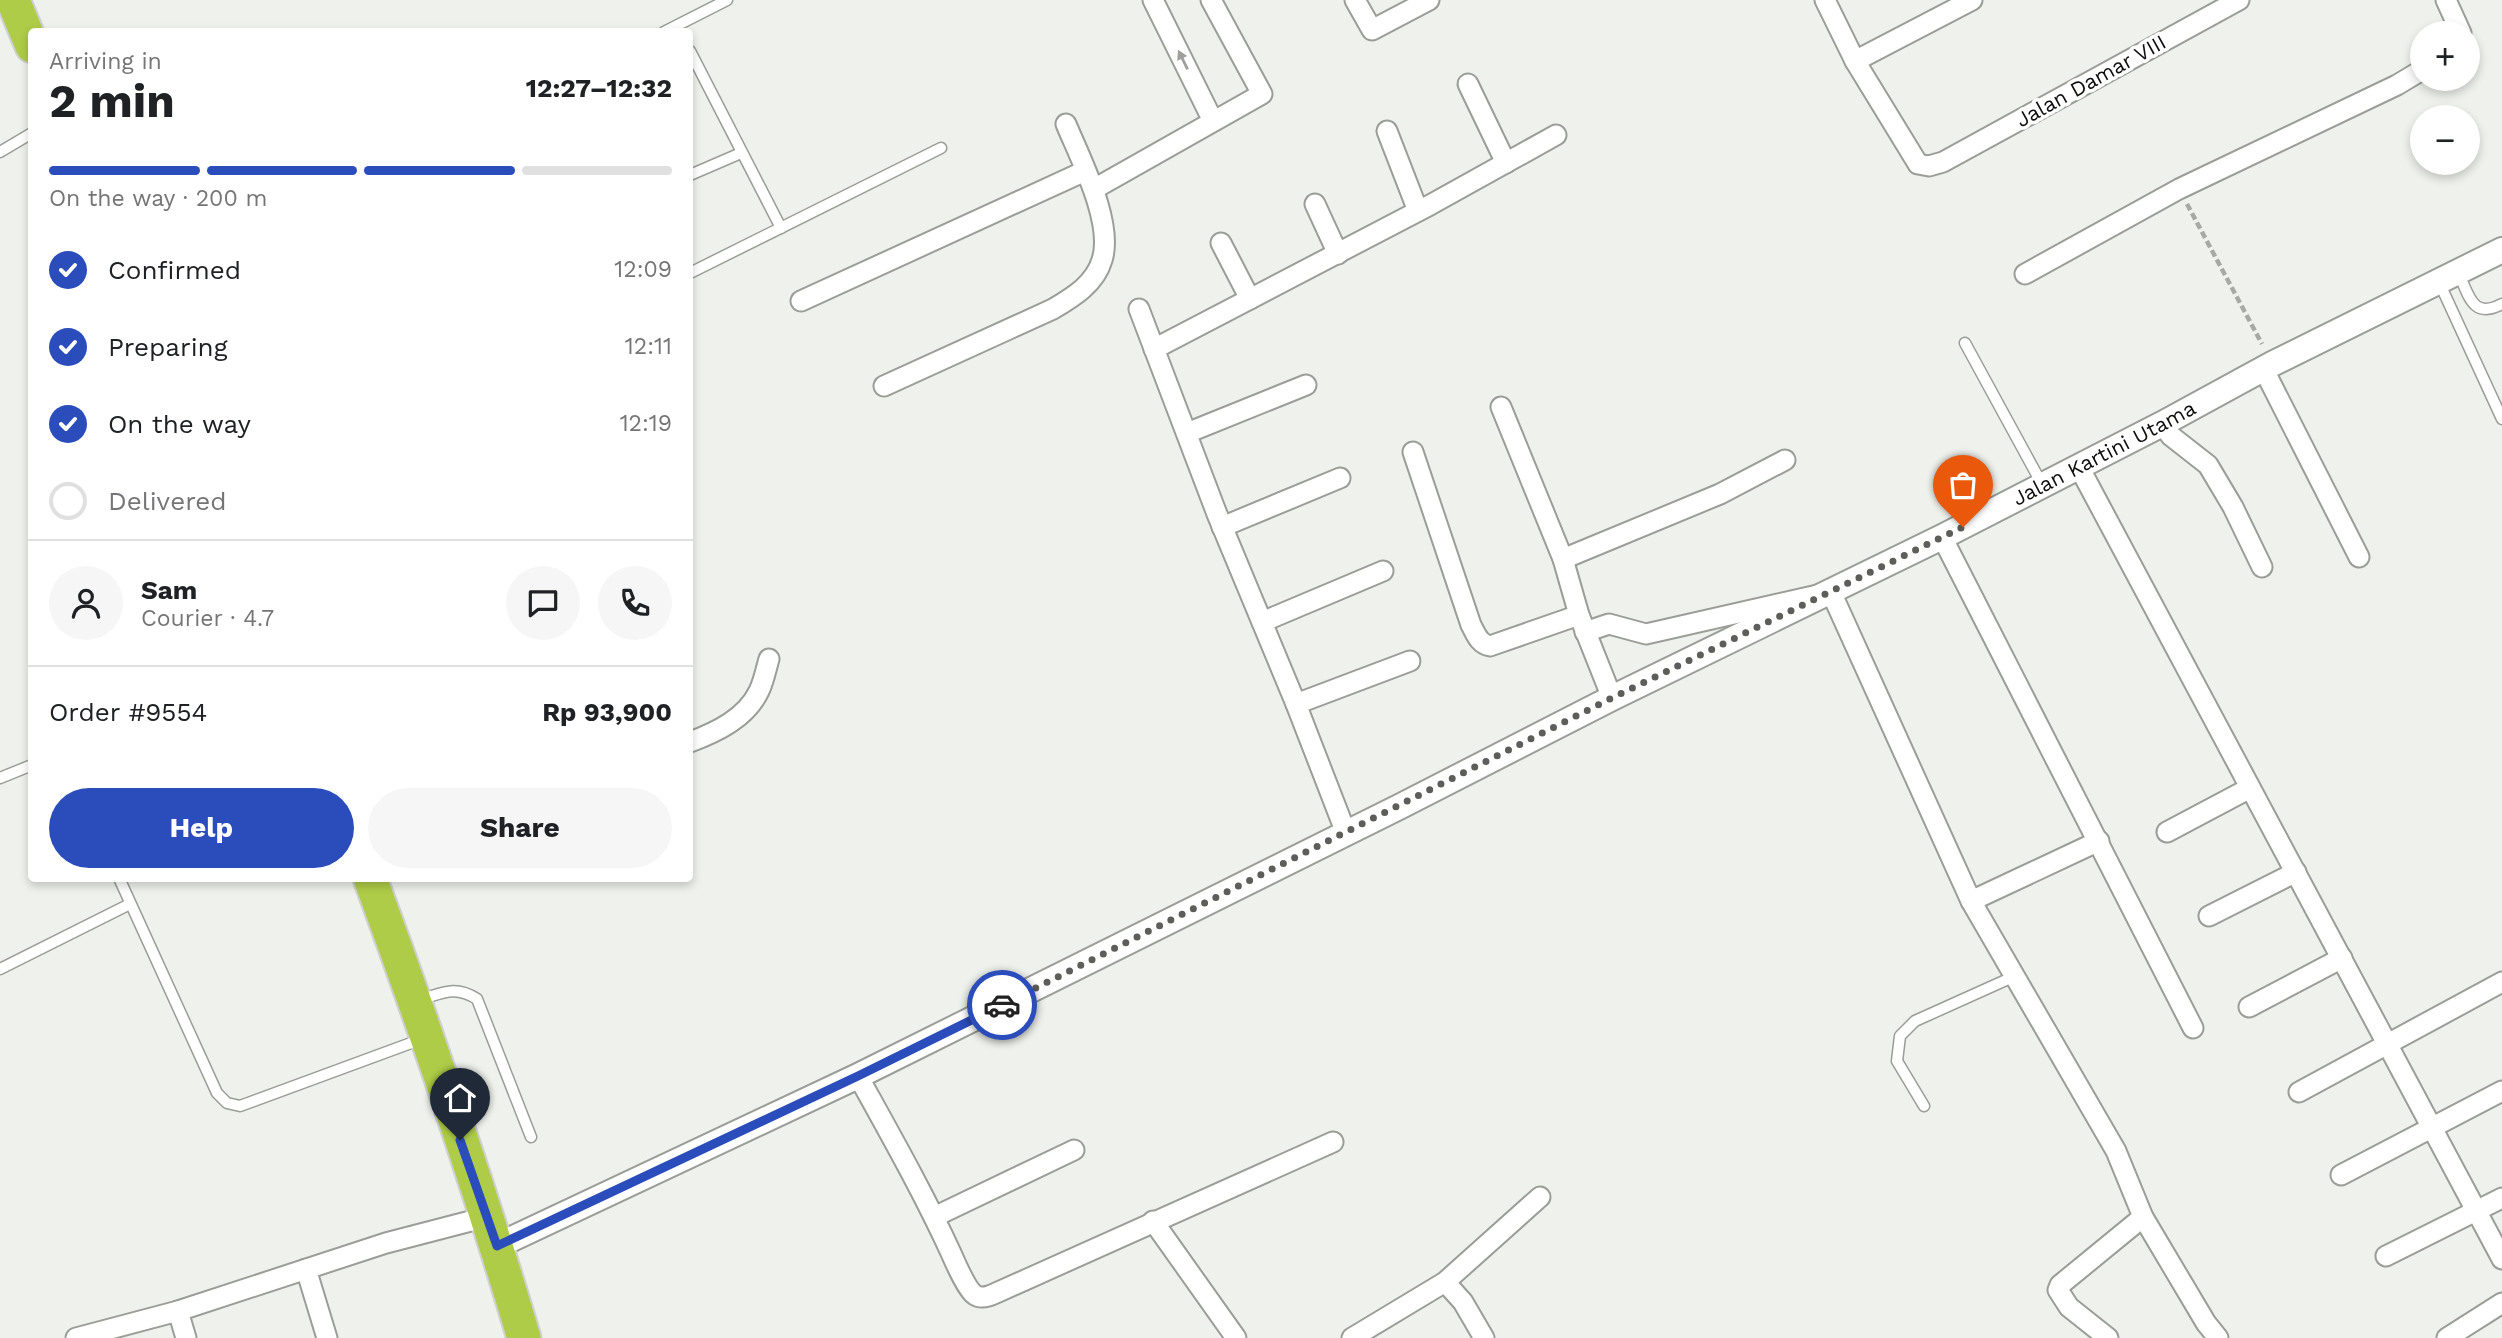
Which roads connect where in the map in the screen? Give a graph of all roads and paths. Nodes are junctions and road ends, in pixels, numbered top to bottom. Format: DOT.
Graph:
graph roads {
  1 [pos="13,0"];
  2 [pos="727,0"];
  3 [pos="1153,0"];
  4 [pos="1211,0"];
  5 [pos="1355,0"];
  6 [pos="1429,0"];
  7 [pos="1825,0"];
  8 [pos="1972,0"];
  9 [pos="2239,0"];
  10 [pos="2446,0"];
  11 [pos="2456,21"];
  12 [pos="678,28"];
  13 [pos="28,36"];
  14 [pos="693,57"];
  15 [pos="1855,61"];
  16 [pos="2410,77"];
  17 [pos="1468,84"];
  18 [pos="1213,121"];
  19 [pos="1066,124"];
  20 [pos="1387,131"];
  21 [pos="28,135"];
  22 [pos="1556,135"];
  23 [pos="941,148"];
  24 [pos="0,152"];
  25 [pos="741,153"];
  26 [pos="1506,163"];
  27 [pos="693,174"];
  28 [pos="1090,180"];
  29 [pos="2179,189"];
  30 [pos="1315,204"];
  31 [pos="1418,211"];
  32 [pos="781,228"];
  33 [pos="1222,243"];
  34 [pos="2502,250"];
  35 [pos="1338,254"];
  36 [pos="693,272"];
  37 [pos="2025,274"];
  38 [pos="2448,276"];
  39 [pos="1250,299"];
  40 [pos="802,301"];
  41 [pos="2502,304"];
  42 [pos="1139,309"];
  43 [pos="1965,343"];
  44 [pos="1154,349"];
  45 [pos="2268,366"];
  46 [pos="884,386"];
  47 [pos="1306,386"];
  48 [pos="1501,407"];
  49 [pos="2502,419"];
  50 [pos="2162,424"];
  51 [pos="1187,433"];
  52 [pos="1413,452"];
  53 [pos="1785,460"];
  54 [pos="2079,467"];
  55 [pos="1340,478"];
  56 [pos="2043,486"];
  57 [pos="1222,527"];
  58 [pos="1942,537"];
  59 [pos="2359,556"];
  60 [pos="1563,559"];
  61 [pos="2262,567"];
  62 [pos="1383,571"];
  63 [pos="1831,593"];
  64 [pos="1262,622"];
  65 [pos="1582,623"];
  66 [pos="769,659"];
  67 [pos="1410,661"];
  68 [pos="1612,698"];
  69 [pos="1296,704"];
  70 [pos="693,741"];
  71 [pos="28,767"];
  72 [pos="0,778"];
  73 [pos="2250,788"];
  74 [pos="2167,832"];
  75 [pos="1346,833"];
  76 [pos="2099,841"];
  77 [pos="2296,872"];
  78 [pos="121,882"];
  79 [pos="371,882"];
  80 [pos="1971,901"];
  81 [pos="130,904"];
  82 [pos="2209,916"];
  83 [pos="2342,958"];
  84 [pos="0,969"];
  85 [pos="2015,976"];
  86 [pos="2502,982"];
  87 [pos="415,1001"];
  88 [pos="2249,1007"];
  89 [pos="2193,1028"];
  90 [pos="426,1037"];
  91 [pos="2388,1044"];
  92 [pos="858,1076"];
  93 [pos="2502,1091"];
  94 [pos="2299,1092"];
  95 [pos="1924,1106"];
  96 [pos="2432,1127"];
  97 [pos="531,1137"];
  98 [pos="1333,1142"];
  99 [pos="1074,1150"];
  100 [pos="2341,1175"];
  101 [pos="1539,1197"];
  102 [pos="2502,1198"];
  103 [pos="2476,1212"];
  104 [pos="934,1217"];
  105 [pos="2143,1217"];
  106 [pos="1153,1222"];
  107 [pos="491,1232"];
  108 [pos="2386,1256"];
  109 [pos="2502,1259"];
  110 [pos="306,1269"];
  111 [pos="1446,1282"];
  112 [pos="2502,1303"];
  113 [pos="178,1311"];
  114 [pos="76,1338"];
  115 [pos="186,1338"];
  116 [pos="327,1338"];
  117 [pos="524,1338"];
  118 [pos="1236,1338"];
  119 [pos="1352,1338"];
  120 [pos="1484,1338"];
  121 [pos="2108,1338"];
  122 [pos="2218,1338"];
  123 [pos="2447,1338"];
  1 -- 13 [label="highway"];
  2 -- 12 [label="lane"];
  18 -- 3 [label="street, one-way"];
  4 -- 18 [label="street"];
  5 -- 6 [label="street"];
  7 -- 15 [label="street"];
  8 -- 15 [label="street"];
  9 -- 15 [label="street, Jalan Damar VIII"];
  10 -- 11 [label="street"];
  14 -- 25 [label="lane"];
  16 -- 29 [label="street"];
  17 -- 26 [label="street"];
  18 -- 28 [label="street"];
  19 -- 28 [label="street"];
  20 -- 31 [label="street"];
  21 -- 24 [label="lane"];
  22 -- 26 [label="street"];
  23 -- 32 [label="lane"];
  25 -- 27 [label="lane"];
  25 -- 32 [label="lane"];
  26 -- 31 [label="street"];
  28 -- 40 [label="street"];
  28 -- 46 [label="street"];
  29 -- 37 [label="street"];
  29 -- 45 [label="path"];
  30 -- 35 [label="street"];
  31 -- 35 [label="street"];
  32 -- 36 [label="lane"];
  33 -- 39 [label="street"];
  34 -- 38 [label="street, Jalan Kartini Utama"];
  35 -- 39 [label="street"];
  38 -- 41 [label="lane"];
  38 -- 45 [label="street, Jalan Kartini Utama"];
  38 -- 49 [label="lane"];
  39 -- 44 [label="street"];
  42 -- 44 [label="street"];
  43 -- 56 [label="lane"];
  44 -- 51 [label="street"];
  45 -- 50 [label="street, Jalan Kartini Utama"];
  45 -- 59 [label="street"];
  47 -- 51 [label="street"];
  48 -- 60 [label="street"];
  50 -- 54 [label="street, Jalan Kartini Utama"];
  50 -- 61 [label="street"];
  51 -- 57 [label="street"];
  52 -- 65 [label="street"];
  53 -- 60 [label="street"];
  54 -- 56 [label="street, Jalan Kartini Utama"];
  54 -- 73 [label="street"];
  55 -- 57 [label="street"];
  56 -- 58 [label="street, Jalan Kartini Utama"];
  57 -- 64 [label="street"];
  58 -- 63 [label="street, Jalan Kartini Utama"];
  58 -- 76 [label="street"];
  60 -- 65 [label="street"];
  62 -- 64 [label="street"];
  63 -- 65 [label="street"];
  63 -- 68 [label="street, Jalan Kartini Utama"];
  63 -- 80 [label="street"];
  64 -- 69 [label="street"];
  65 -- 68 [label="street"];
  66 -- 70 [label="street"];
  67 -- 69 [label="street"];
  68 -- 75 [label="street, Jalan Kartini Utama"];
  69 -- 75 [label="street"];
  71 -- 72 [label="lane"];
  73 -- 74 [label="street"];
  73 -- 77 [label="street"];
  75 -- 92 [label="street, Jalan Kartini Utama"];
  76 -- 80 [label="street"];
  76 -- 89 [label="street"];
  77 -- 82 [label="street"];
  77 -- 83 [label="street"];
  78 -- 81 [label="lane"];
  79 -- 87 [label="highway"];
  80 -- 85 [label="street"];
  81 -- 84 [label="lane"];
  81 -- 90 [label="lane"];
  83 -- 88 [label="street"];
  83 -- 91 [label="street"];
  85 -- 95 [label="lane"];
  85 -- 105 [label="street"];
  86 -- 91 [label="street"];
  87 -- 90 [label="highway"];
  87 -- 97 [label="lane"];
  90 -- 107 [label="highway"];
  91 -- 94 [label="street"];
  91 -- 96 [label="street"];
  92 -- 104 [label="street"];
  92 -- 107 [label="street, Jalan Kartini Utama"];
  93 -- 96 [label="street"];
  96 -- 100 [label="street"];
  96 -- 103 [label="street"];
  98 -- 106 [label="street"];
  99 -- 104 [label="street"];
  101 -- 111 [label="street"];
  102 -- 103 [label="street"];
  103 -- 108 [label="street"];
  103 -- 109 [label="street"];
  104 -- 106 [label="street"];
  105 -- 121 [label="street"];
  105 -- 122 [label="street"];
  106 -- 118 [label="street"];
  107 -- 110 [label="street"];
  107 -- 117 [label="highway"];
  110 -- 113 [label="street"];
  110 -- 116 [label="street"];
  111 -- 119 [label="street"];
  111 -- 120 [label="street"];
  112 -- 123 [label="street"];
  113 -- 114 [label="street"];
  113 -- 115 [label="street"];
}
